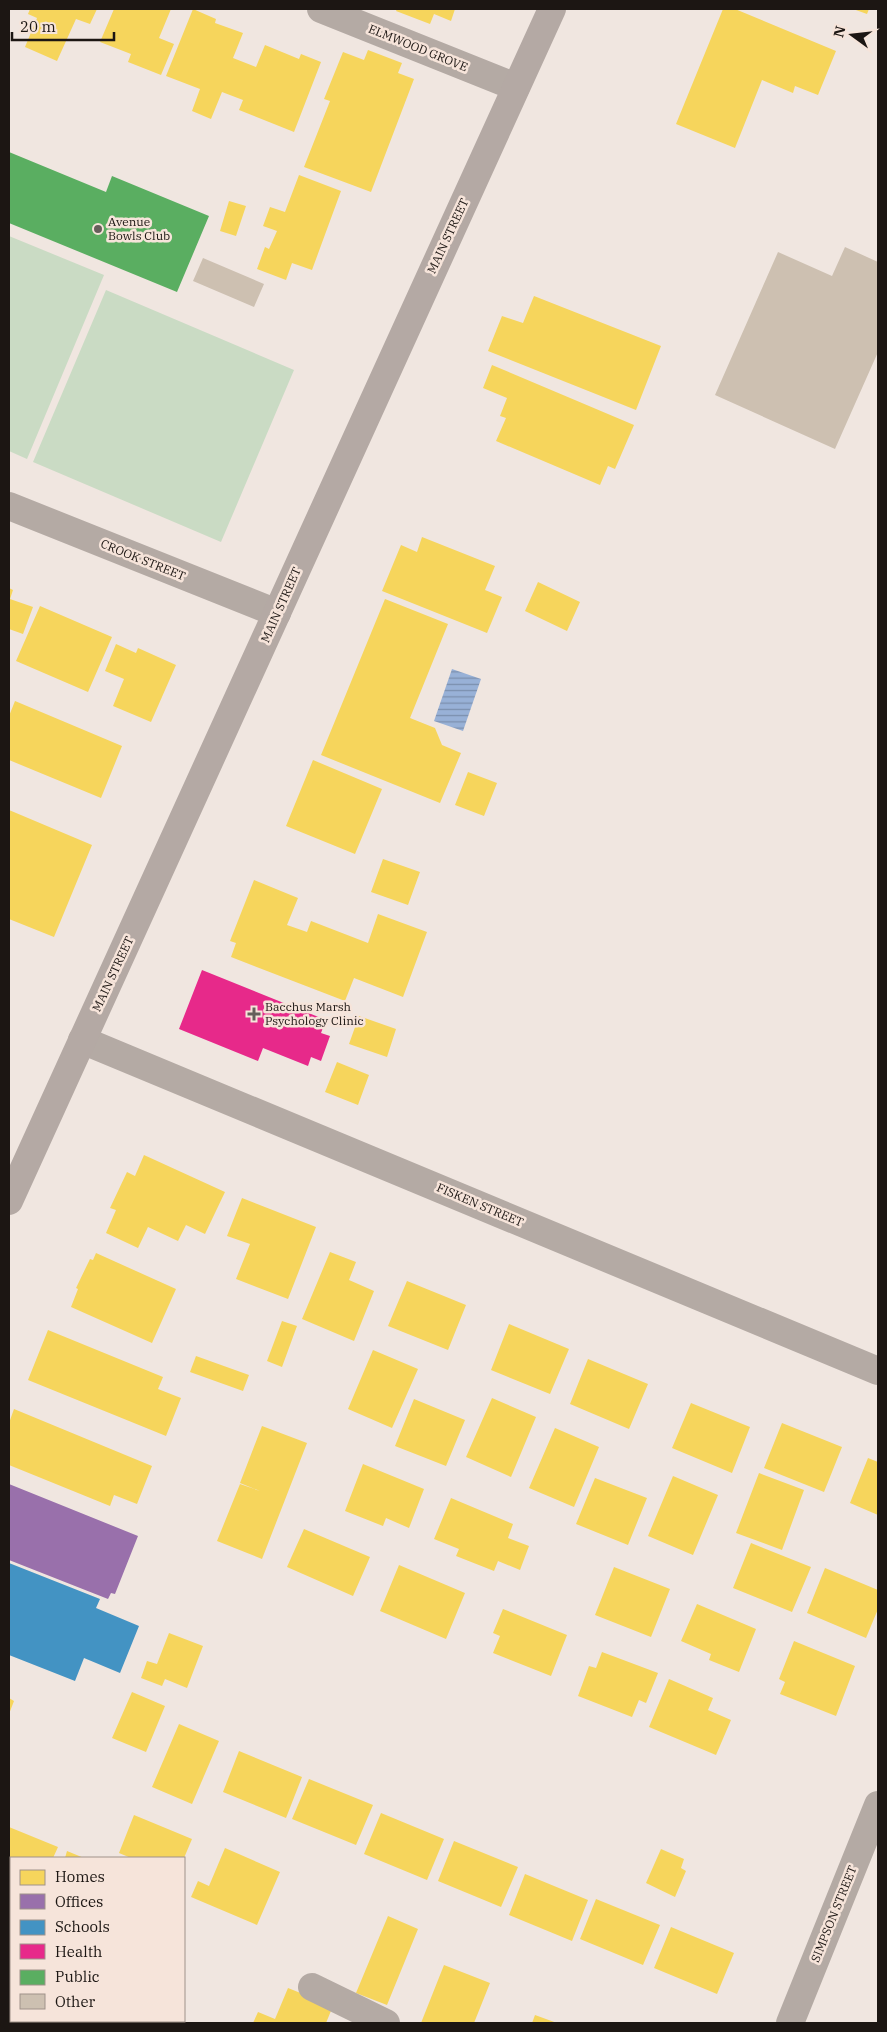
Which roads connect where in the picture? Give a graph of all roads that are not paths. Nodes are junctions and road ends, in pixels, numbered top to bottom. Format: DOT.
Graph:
graph roads {
  1 [pos="320,9"];
  2 [pos="552,9"];
  3 [pos="516,87"];
  4 [pos="9,506"];
  5 [pos="277,613"];
  6 [pos="82,1040"];
  7 [pos="9,1201"];
  8 [pos="878,1371"];
  9 [pos="878,1805"];
  10 [pos="312,1987"];
  11 [pos="386,2023"];
  12 [pos="790,2023"];
  1 -- 3 [label="street, ELMWOOD GROVE"];
  2 -- 3 [label="main road, MAIN STREET"];
  3 -- 5 [label="main road, MAIN STREET"];
  4 -- 5 [label="street, CROOK STREET"];
  5 -- 6 [label="main road, MAIN STREET"];
  6 -- 7 [label="main road, MAIN STREET"];
  6 -- 8 [label="street, FISKEN STREET"];
  9 -- 12 [label="street, SIMPSON STREET"];
  10 -- 11 [label="street"];
}
